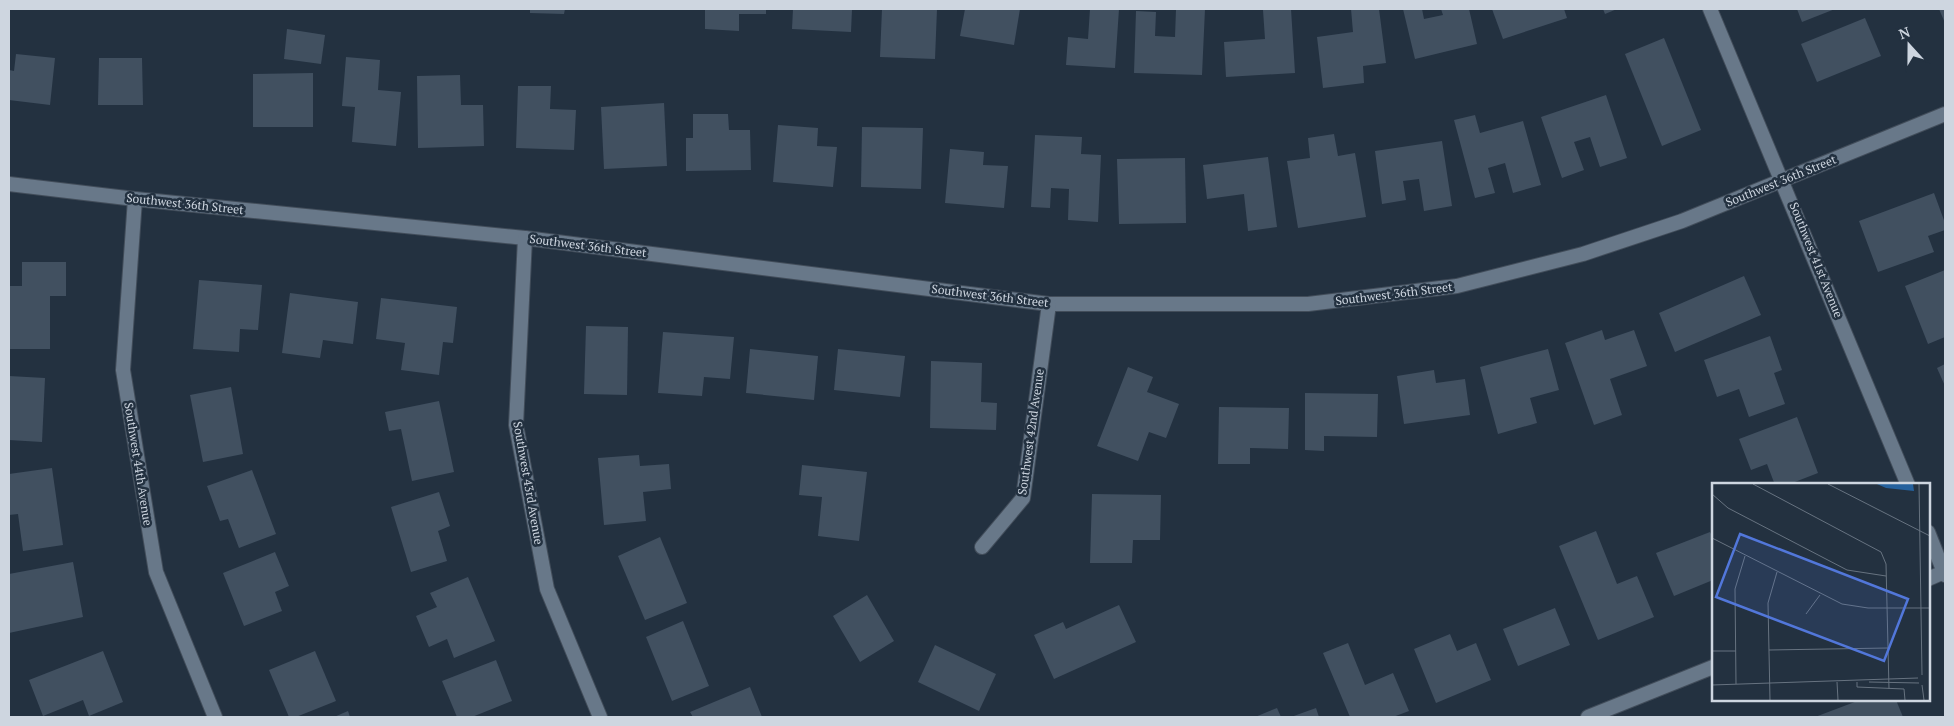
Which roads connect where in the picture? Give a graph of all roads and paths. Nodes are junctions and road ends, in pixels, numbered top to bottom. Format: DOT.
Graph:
graph roads {
  1 [pos="1710,9"];
  2 [pos="1945,114"];
  3 [pos="1783,180"];
  4 [pos="9,184"];
  5 [pos="136,199"];
  6 [pos="525,238"];
  7 [pos="1049,304"];
  8 [pos="1907,483"];
  9 [pos="1929,534"];
  10 [pos="982,547"];
  11 [pos="1945,574"];
  12 [pos="1929,579"];
  13 [pos="1712,666"];
  14 [pos="215,717"];
  15 [pos="600,717"];
  16 [pos="1588,717"];
  1 -- 3 [label="street, Southwest 41st Avenue"];
  2 -- 3 [label="street, Southwest 36th Street"];
  3 -- 7 [label="street, Southwest 36th Street"];
  3 -- 8 [label="street, Southwest 41st Avenue"];
  4 -- 5 [label="street, Southwest 36th Street"];
  5 -- 6 [label="street, Southwest 36th Street"];
  5 -- 14 [label="street, Southwest 44th Avenue"];
  6 -- 7 [label="street, Southwest 36th Street"];
  6 -- 15 [label="street, Southwest 43rd Avenue"];
  7 -- 10 [label="street, Southwest 42nd Avenue"];
  9 -- 11 [label="street"];
  11 -- 12 [label="street"];
  13 -- 16 [label="street"];
}
